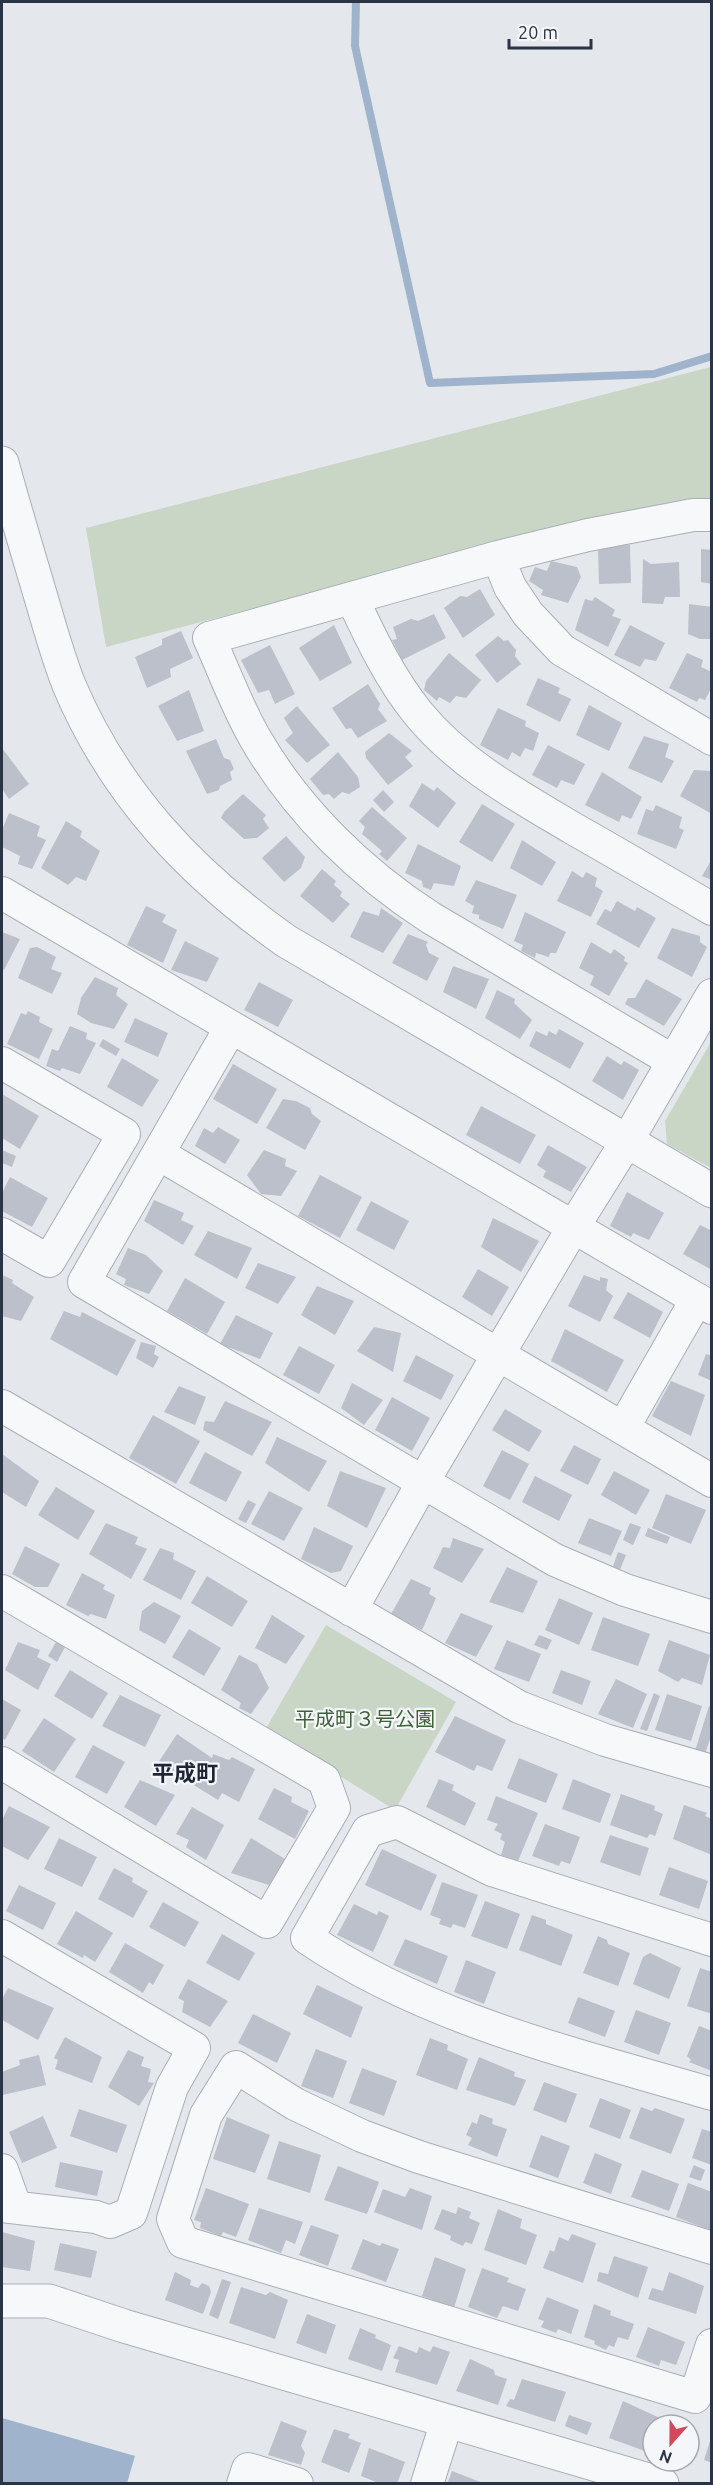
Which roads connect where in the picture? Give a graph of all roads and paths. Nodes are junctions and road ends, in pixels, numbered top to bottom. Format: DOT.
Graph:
graph roads {
  1 [pos="2,463"];
  2 [pos="711,515"];
  3 [pos="498,557"];
  4 [pos="352,598"];
  5 [pos="711,740"];
  6 [pos="2,892"];
  7 [pos="711,909"];
  8 [pos="711,995"];
  9 [pos="231,1027"];
  10 [pos="673,1061"];
  11 [pos="2,1062"];
  12 [pos="627,1142"];
  13 [pos="159,1154"];
  14 [pos="711,1191"];
  15 [pos="574,1226"];
  16 [pos="2,1234"];
  17 [pos="704,1303"];
  18 [pos="498,1356"];
  19 [pos="4,1412"];
  20 [pos="623,1428"];
  21 [pos="711,1481"];
  22 [pos="423,1482"];
  23 [pos="2,1591"];
  24 [pos="351,1610"];
  25 [pos="711,1617"];
  26 [pos="2,1763"];
  27 [pos="711,1772"];
  28 [pos="711,1940"];
  29 [pos="5,1947"];
  30 [pos="711,2094"];
  31 [pos="2,2170"];
  32 [pos="8,2206"];
  33 [pos="711,2248"];
  34 [pos="2,2301"];
  35 [pos="711,2345"];
  36 [pos="447,2421"];
  37 [pos="243,2484"];
  38 [pos="297,2484"];
  39 [pos="427,2484"];
  40 [pos="662,2484"];
  1 -- 12 [label="street"];
  2 -- 3 [label="street"];
  3 -- 4 [label="street"];
  3 -- 5 [label="street"];
  4 -- 7 [label="street"];
  4 -- 10 [label="street"];
  6 -- 9 [label="street"];
  8 -- 10 [label="street"];
  9 -- 13 [label="street"];
  9 -- 15 [label="street"];
  10 -- 12 [label="street"];
  11 -- 16 [label="street"];
  12 -- 14 [label="street"];
  12 -- 15 [label="street"];
  13 -- 18 [label="street"];
  13 -- 22 [label="street"];
  15 -- 17 [label="street"];
  15 -- 18 [label="street"];
  17 -- 20 [label="street"];
  18 -- 20 [label="street"];
  18 -- 22 [label="street"];
  19 -- 24 [label="street"];
  20 -- 21 [label="street"];
  22 -- 24 [label="street"];
  22 -- 25 [label="street"];
  23 -- 26 [label="street"];
  24 -- 27 [label="street"];
  28 -- 30 [label="street"];
  29 -- 32 [label="street"];
  31 -- 32 [label="street"];
  33 -- 35 [label="street"];
  34 -- 36 [label="street"];
  36 -- 39 [label="street"];
  36 -- 40 [label="street"];
  37 -- 38 [label="street"];
}
